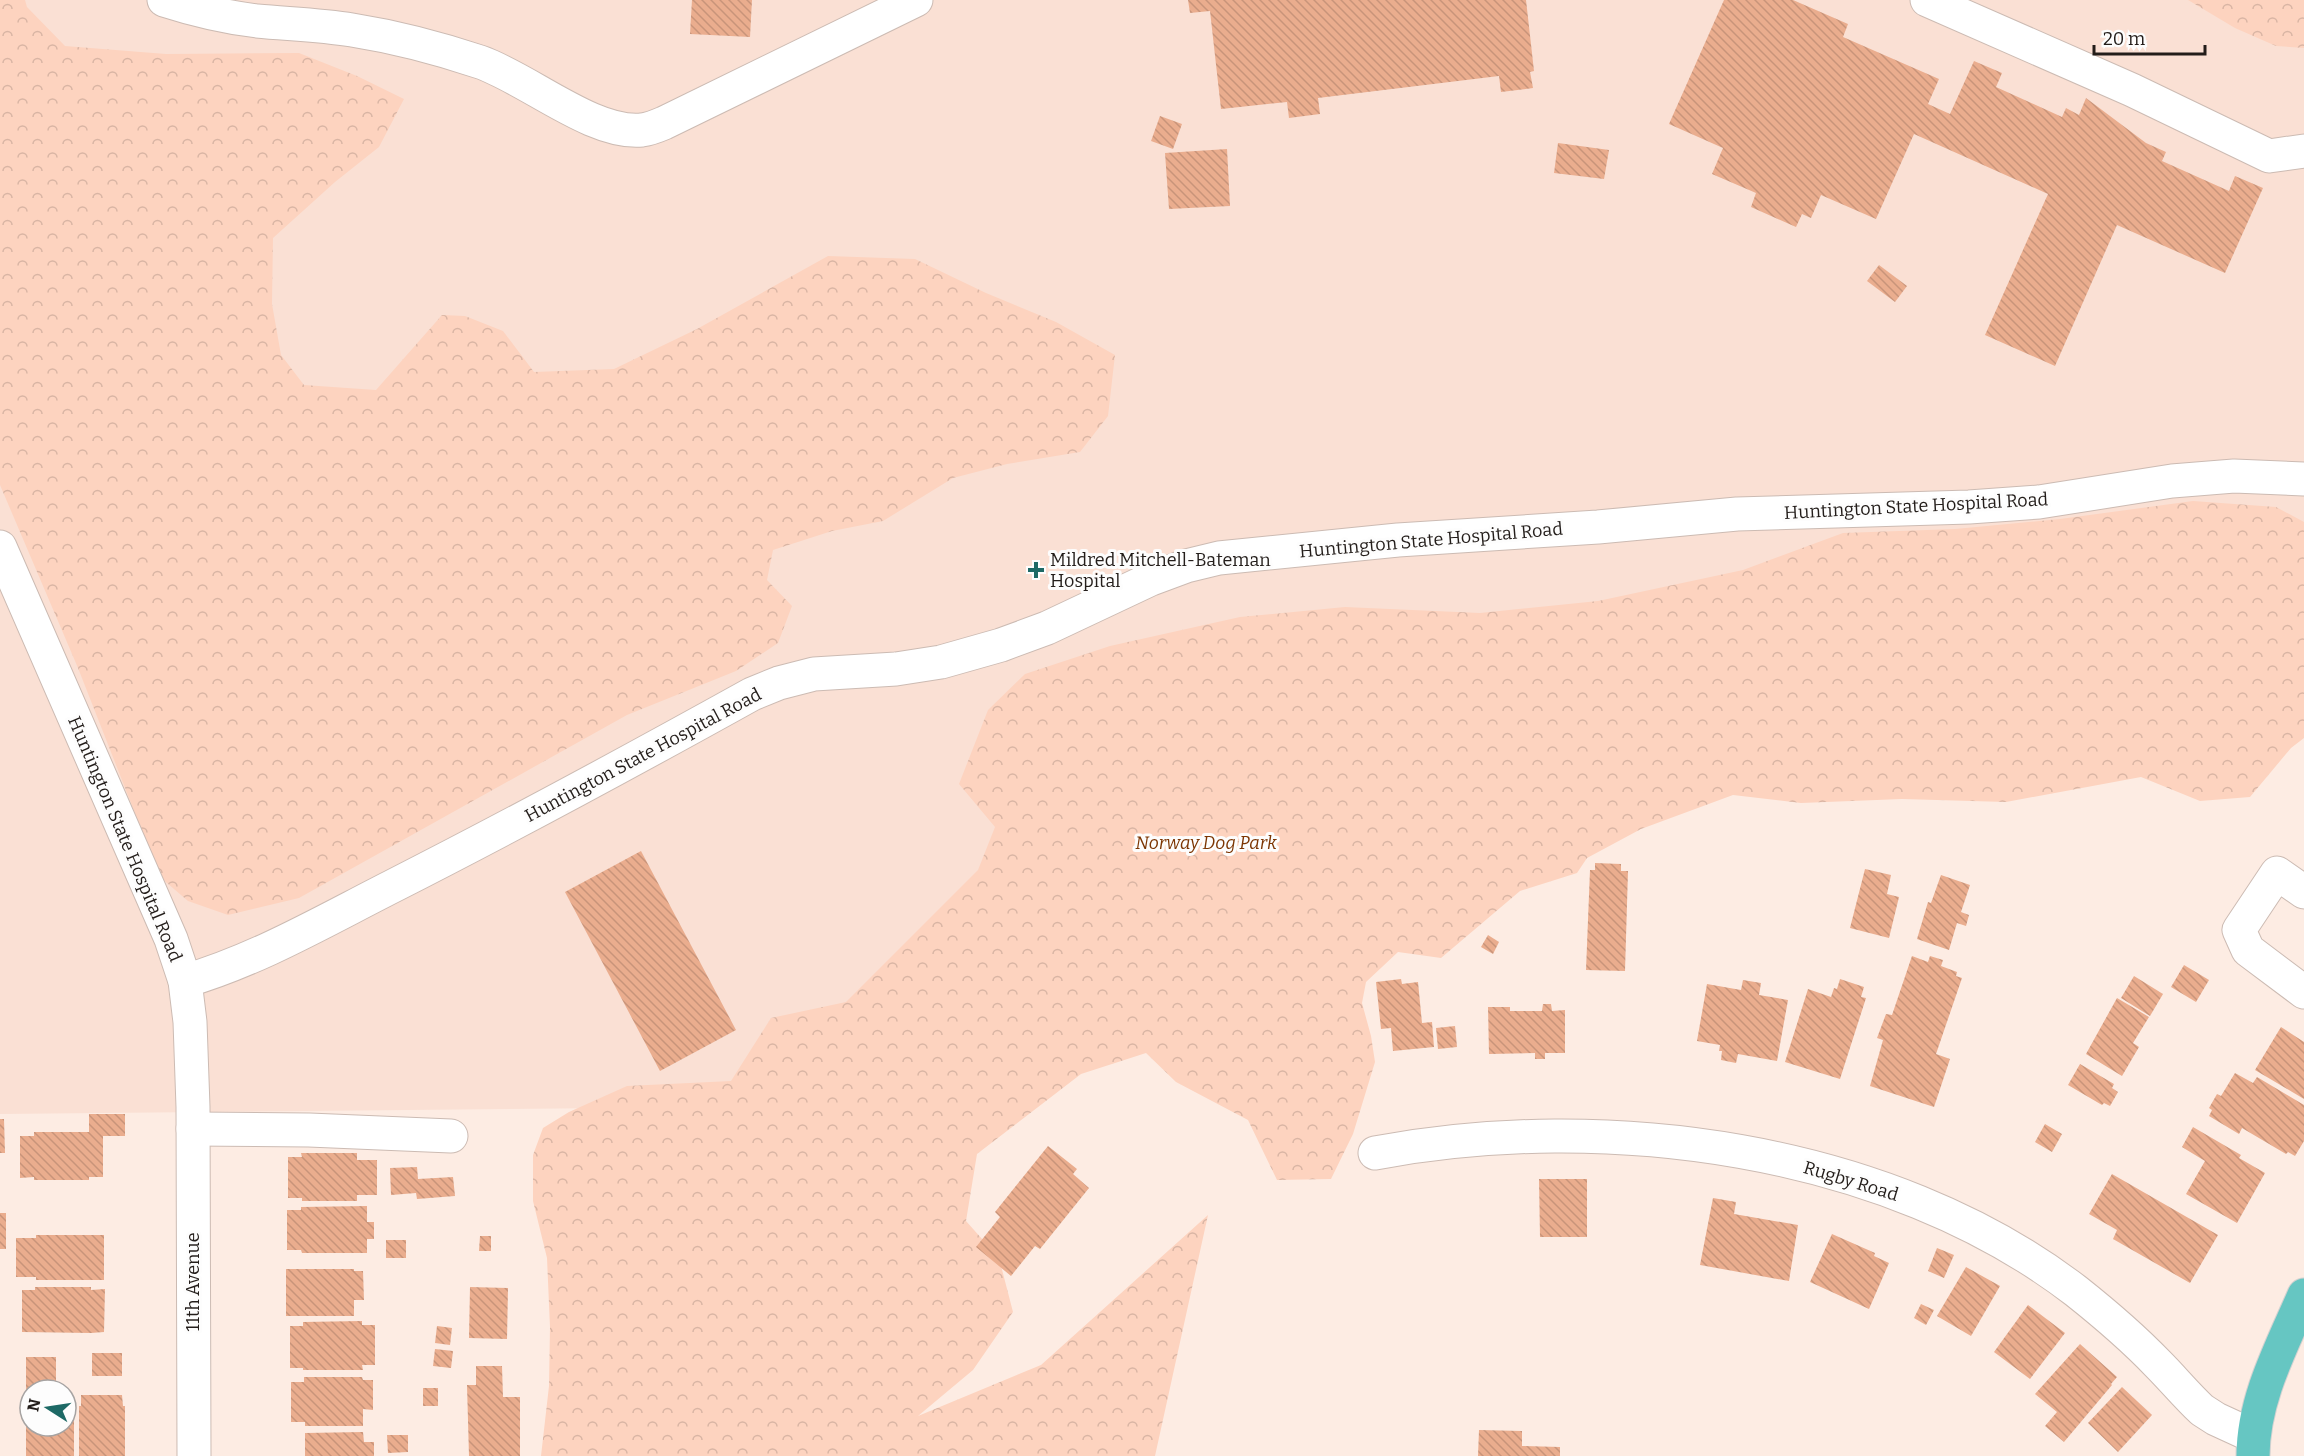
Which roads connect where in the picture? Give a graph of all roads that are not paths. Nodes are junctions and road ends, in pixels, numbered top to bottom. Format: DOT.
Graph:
graph roads {
  1 [pos="164,0"];
  2 [pos="916,0"];
  3 [pos="1927,0"];
  4 [pos="2304,151"];
  5 [pos="2304,478"];
  6 [pos="0,547"];
  7 [pos="2304,892"];
  8 [pos="184,981"];
  9 [pos="2304,992"];
  10 [pos="193,1118"];
  11 [pos="452,1136"];
  12 [pos="1375,1153"];
  13 [pos="2304,1295"];
  14 [pos="2253,1446"];
  15 [pos="194,1456"];
  1 -- 2 [label="street"];
  3 -- 4 [label="street"];
  5 -- 8 [label="street, Huntington State Hospital Road"];
  6 -- 8 [label="street, Huntington State Hospital Road"];
  7 -- 9 [label="street"];
  8 -- 10 [label="street, 11th Avenue"];
  10 -- 11 [label="street"];
  10 -- 15 [label="street, 11th Avenue"];
  12 -- 14 [label="street, Rugby Road"];
  13 -- 14 [label="main road"];
}
